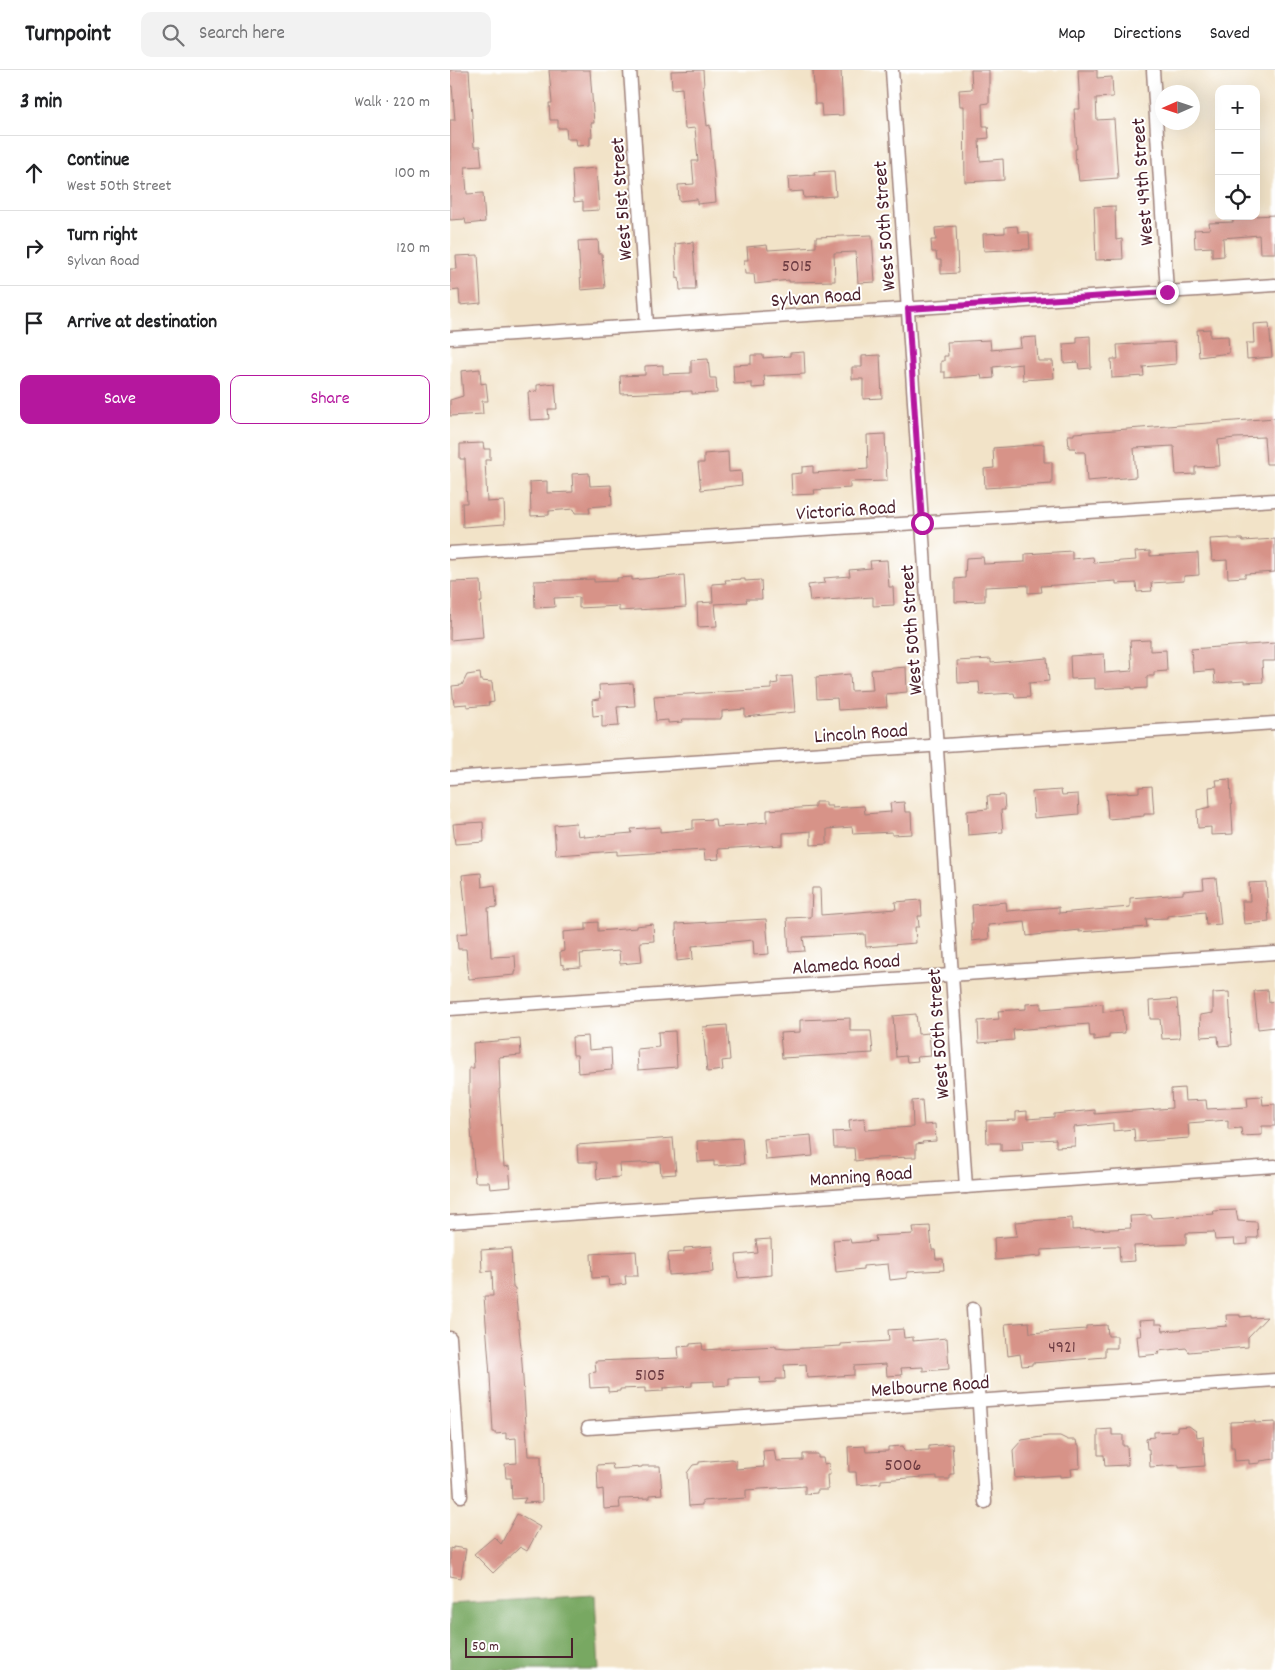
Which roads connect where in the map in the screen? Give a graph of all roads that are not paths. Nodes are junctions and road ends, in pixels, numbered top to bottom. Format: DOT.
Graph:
graph roads {
  1 [pos="630,70"];
  2 [pos="892,70"];
  3 [pos="1152,70"];
  4 [pos="1275,285"];
  5 [pos="1167,292"];
  6 [pos="908,309"];
  7 [pos="647,325"];
  8 [pos="450,338"];
  9 [pos="1275,500"];
  10 [pos="922,523"];
  11 [pos="450,553"];
  12 [pos="1275,723"];
  13 [pos="936,746"];
  14 [pos="450,778"];
  15 [pos="1275,953"];
  16 [pos="952,975"];
  17 [pos="450,1009"];
  18 [pos="1275,1166"];
  19 [pos="966,1187"];
  20 [pos="450,1222"];
  21 [pos="973,1309"];
  22 [pos="450,1338"];
  23 [pos="1275,1380"];
  24 [pos="979,1400"];
  25 [pos="588,1428"];
  26 [pos="461,1496"];
  27 [pos="985,1502"];
  1 -- 7 [label="street, West 51st Street"];
  2 -- 6 [label="street, West 50th Street"];
  3 -- 5 [label="street, West 49th Street"];
  4 -- 5 [label="street, Sylvan Road"];
  5 -- 6 [label="street, Sylvan Road"];
  6 -- 7 [label="street, Sylvan Road"];
  6 -- 10 [label="street, West 50th Street"];
  7 -- 8 [label="street, Sylvan Road"];
  9 -- 10 [label="street, Victoria Road"];
  10 -- 11 [label="street, Victoria Road"];
  10 -- 13 [label="street, West 50th Street"];
  12 -- 13 [label="street, Lincoln Road"];
  13 -- 14 [label="street, Lincoln Road"];
  13 -- 16 [label="street, West 50th Street"];
  15 -- 16 [label="street, Alameda Road"];
  16 -- 17 [label="street, Alameda Road"];
  16 -- 19 [label="street, West 50th Street"];
  18 -- 19 [label="street, Manning Road"];
  19 -- 20 [label="street, Manning Road"];
  21 -- 24 [label="street"];
  22 -- 26 [label="street"];
  23 -- 24 [label="street, Melbourne Road"];
  24 -- 25 [label="street, Melbourne Road"];
  24 -- 27 [label="street"];
}
